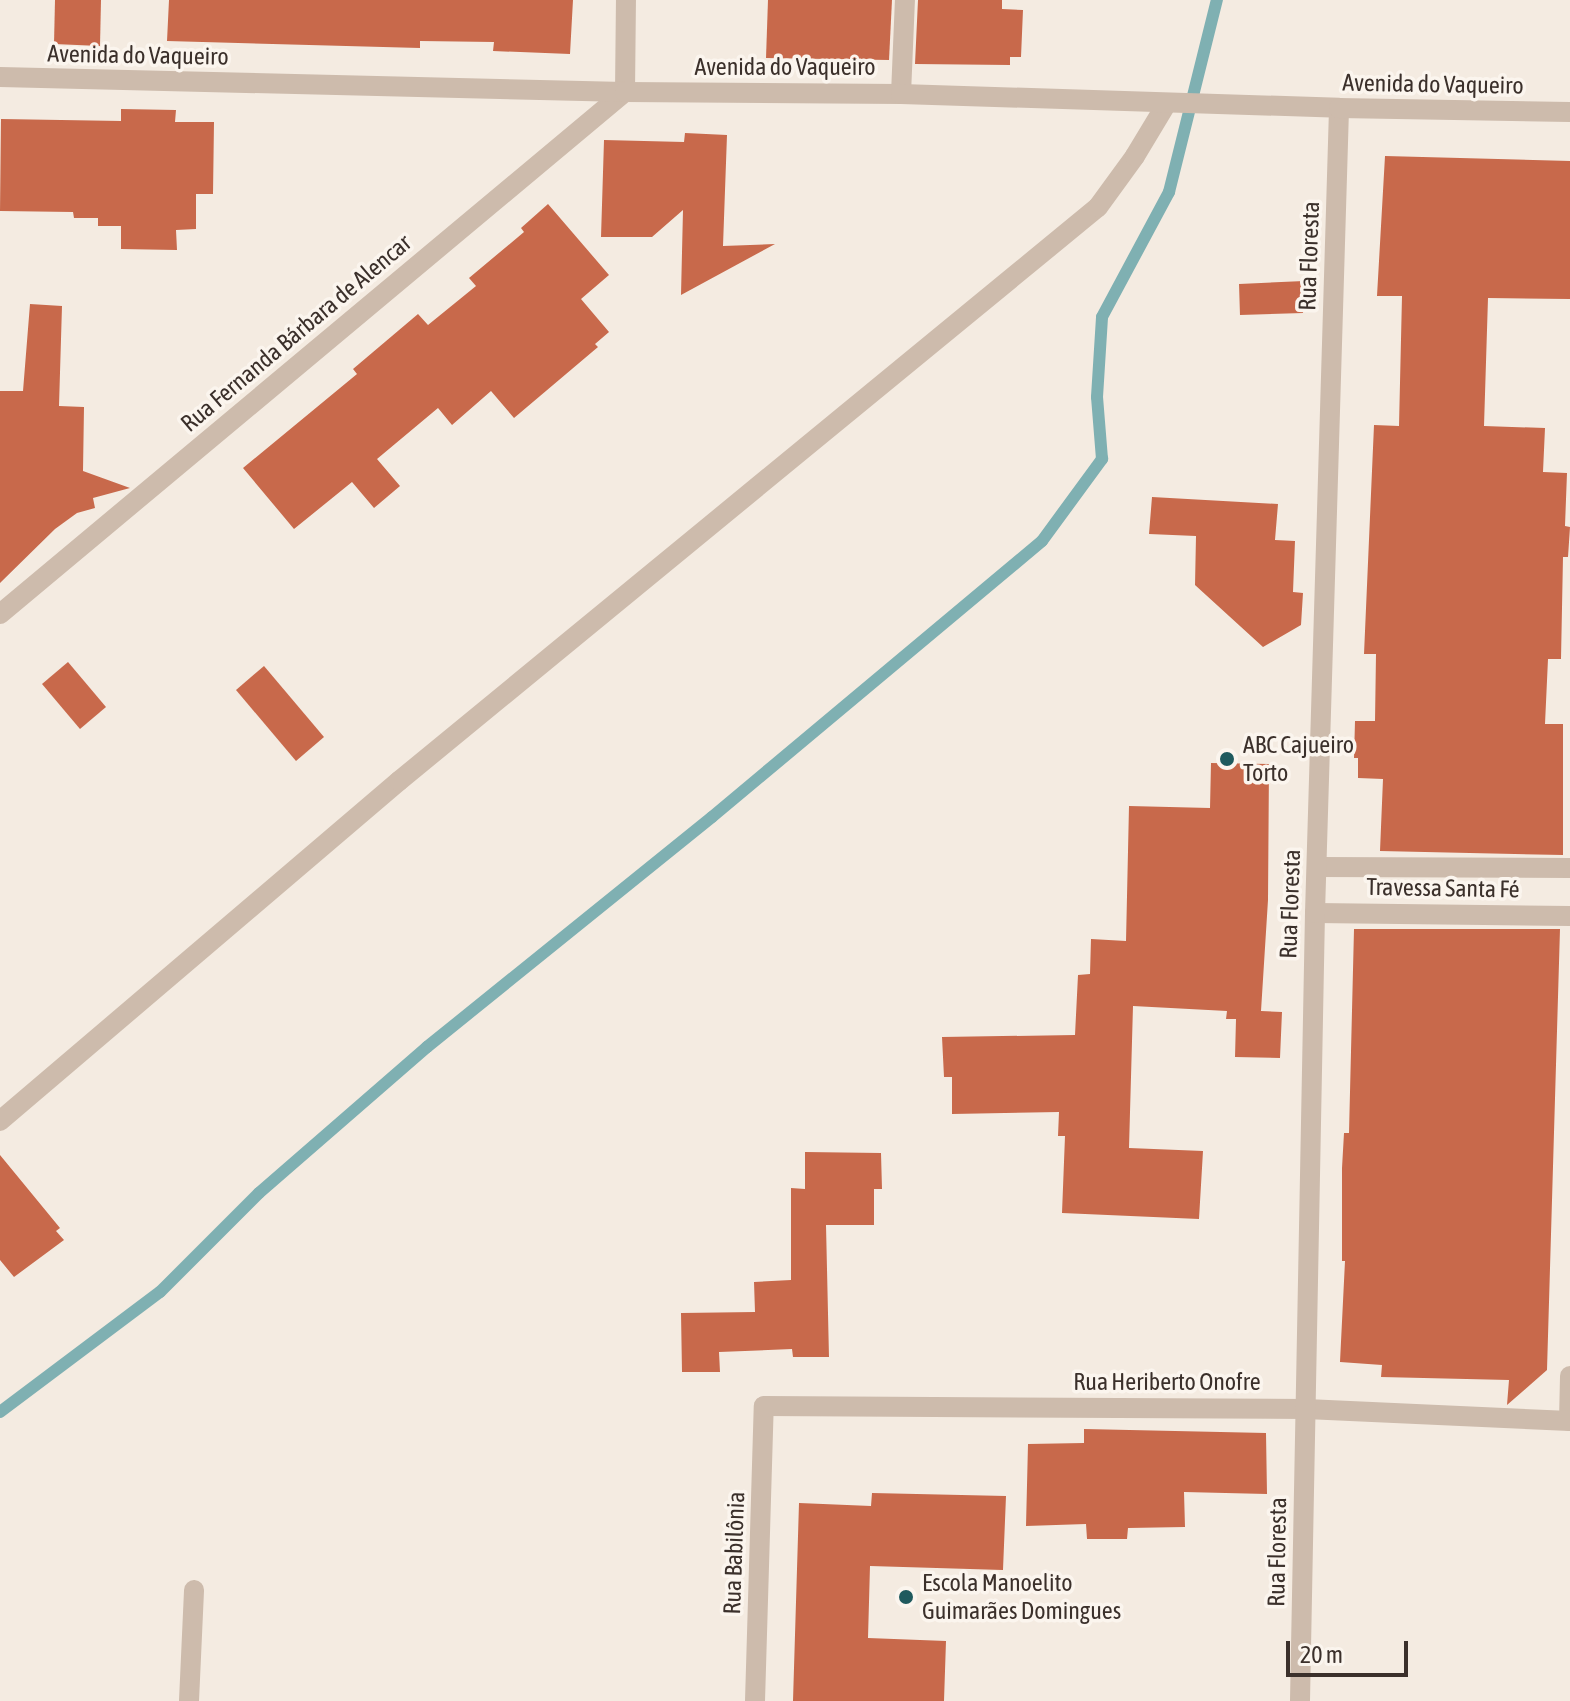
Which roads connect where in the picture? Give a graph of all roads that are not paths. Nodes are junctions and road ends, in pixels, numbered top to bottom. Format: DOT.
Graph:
graph roads {
  1 [pos="626,0"];
  2 [pos="905,0"];
  3 [pos="0,77"];
  4 [pos="625,92"];
  5 [pos="901,94"];
  6 [pos="1169,103"];
  7 [pos="1339,108"];
  8 [pos="1570,112"];
  9 [pos="0,614"];
  10 [pos="1318,867"];
  11 [pos="1570,868"];
  12 [pos="1315,913"];
  13 [pos="1570,916"];
  14 [pos="0,1121"];
  15 [pos="1570,1376"];
  16 [pos="764,1406"];
  17 [pos="1306,1409"];
  18 [pos="1570,1421"];
  19 [pos="194,1590"];
  20 [pos="189,1701"];
  21 [pos="755,1701"];
  22 [pos="1300,1701"];
  1 -- 4 [label="street"];
  2 -- 5 [label="street"];
  3 -- 4 [label="street, Avenida do Vaqueiro"];
  4 -- 5 [label="street, Avenida do Vaqueiro"];
  4 -- 9 [label="street, Rua Fernanda Bárbara de Alencar"];
  5 -- 6 [label="street, Avenida do Vaqueiro"];
  6 -- 7 [label="street, Avenida do Vaqueiro"];
  6 -- 14 [label="street"];
  7 -- 8 [label="street, Avenida do Vaqueiro"];
  7 -- 10 [label="street, Rua Floresta"];
  10 -- 11 [label="street, Travessa Santa Fé"];
  10 -- 12 [label="street, Rua Floresta"];
  12 -- 13 [label="street, Travessa Santa Fé"];
  12 -- 17 [label="street, Rua Floresta"];
  15 -- 18 [label="street"];
  16 -- 17 [label="street, Rua Heriberto Onofre"];
  16 -- 21 [label="street, Rua Babilônia"];
  17 -- 18 [label="street, Rua Heriberto Onofre"];
  17 -- 22 [label="street, Rua Floresta"];
  19 -- 20 [label="street"];
}
